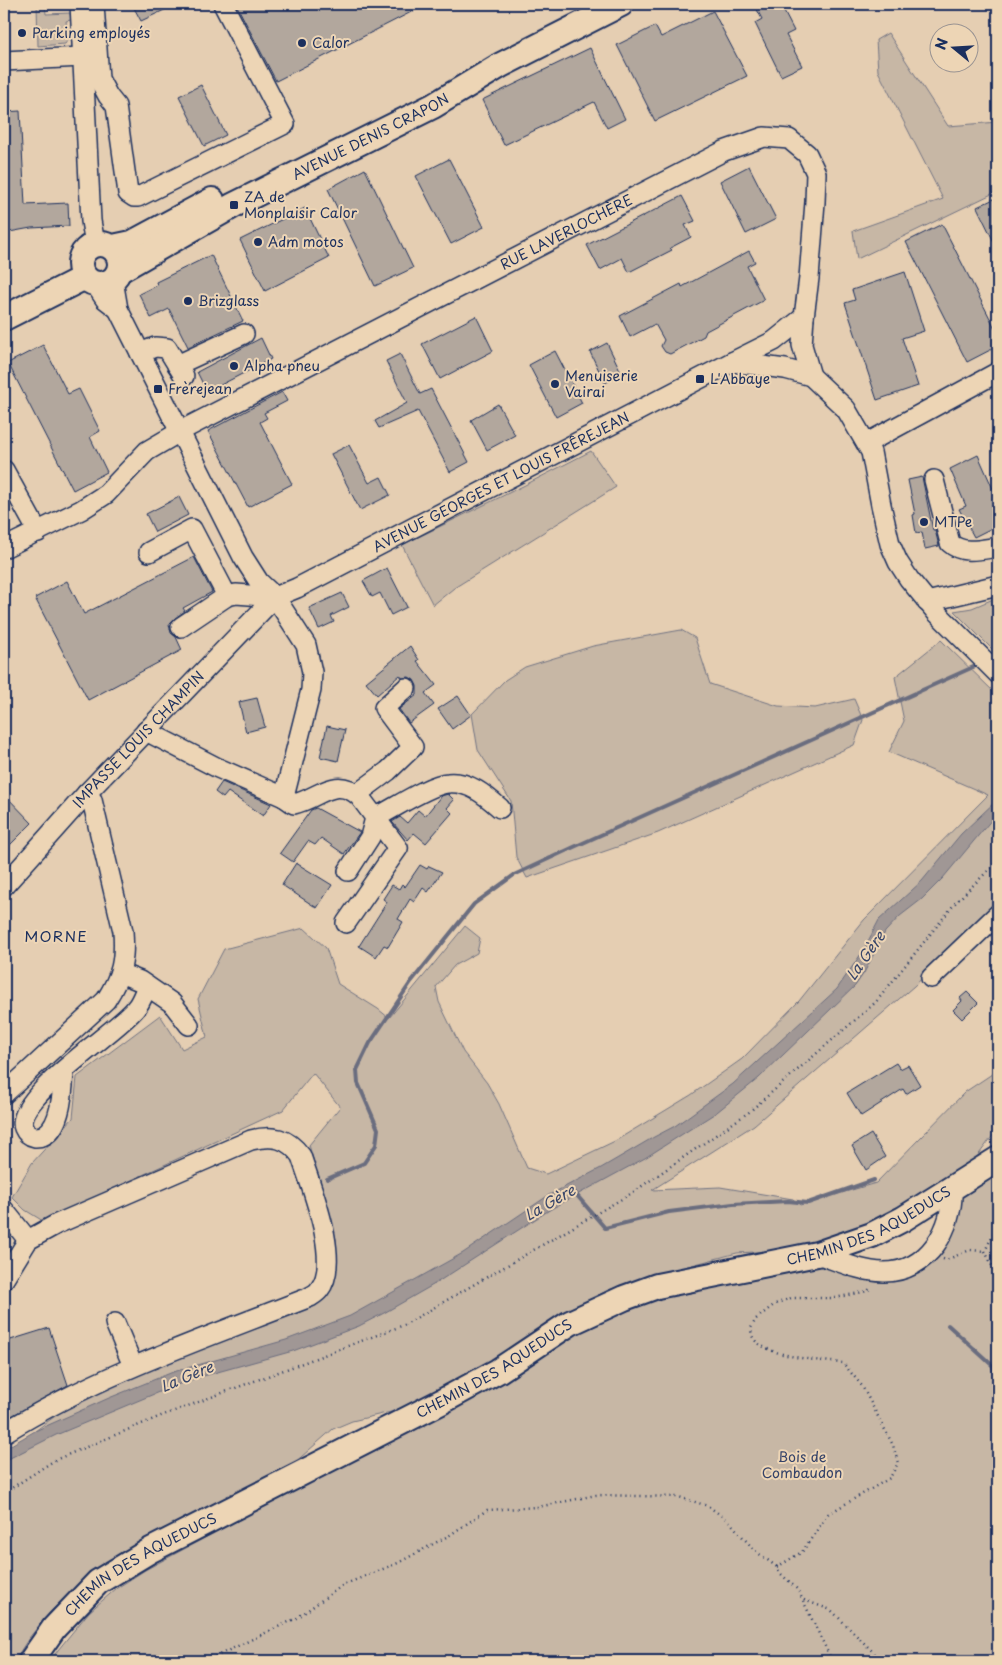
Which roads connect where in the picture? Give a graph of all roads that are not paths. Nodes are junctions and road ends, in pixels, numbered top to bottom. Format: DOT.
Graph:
graph roads {
  1 [pos="80,4"];
  2 [pos="94,4"];
  3 [pos="223,4"];
  4 [pos="621,4"];
  5 [pos="82,56"];
  6 [pos="4,61"];
  7 [pos="500,65"];
  8 [pos="104,246"];
  9 [pos="99,274"];
  10 [pos="4,301"];
  11 [pos="804,317"];
  12 [pos="4,318"];
  13 [pos="244,334"];
  14 [pos="140,353"];
  15 [pos="732,362"];
  16 [pos="998,372"];
  17 [pos="811,376"];
  18 [pos="180,431"];
  19 [pos="867,443"];
  20 [pos="4,470"];
  21 [pos="934,480"];
  22 [pos="38,532"];
  23 [pos="998,547"];
  24 [pos="4,548"];
  25 [pos="149,552"];
  26 [pos="998,585"];
  27 [pos="227,596"];
  28 [pos="275,597"];
  29 [pos="927,602"];
  30 [pos="182,627"];
  31 [pos="998,674"];
  32 [pos="406,688"];
  33 [pos="146,730"];
  34 [pos="87,793"];
  35 [pos="357,794"];
  36 [pos="284,796"];
  37 [pos="500,808"];
  38 [pos="375,818"];
  39 [pos="348,871"];
  40 [pos="4,886"];
  41 [pos="998,914"];
  42 [pos="346,923"];
  43 [pos="120,973"];
  44 [pos="931,978"];
  45 [pos="147,986"];
  46 [pos="189,1025"];
  47 [pos="64,1070"];
  48 [pos="4,1094"];
  49 [pos="998,1159"];
  50 [pos="952,1188"];
  51 [pos="4,1210"];
  52 [pos="28,1240"];
  53 [pos="817,1254"];
  54 [pos="4,1280"];
  55 [pos="115,1324"];
  56 [pos="133,1366"];
  57 [pos="4,1433"];
  58 [pos="31,1661"];
  1 -- 5 [label="street"];
  2 -- 3 [label="street"];
  4 -- 7 [label="main road, AVENUE DENIS CRAPON"];
  5 -- 6 [label="street"];
  5 -- 8 [label="street"];
  7 -- 8 [label="main road"];
  7 -- 9 [label="main road, AVENUE DENIS CRAPON"];
  8 -- 9 [label="main road"];
  8 -- 9 [label="main road"];
  9 -- 10 [label="main road, AVENUE DENIS CRAPON"];
  9 -- 12 [label="main road, AVENUE DENIS CRAPON"];
  9 -- 14 [label="street"];
  11 -- 15 [label="street"];
  11 -- 17 [label="street, RUE LAVERLOCHÈRE"];
  11 -- 18 [label="street, RUE LAVERLOCHÈRE"];
  13 -- 14 [label="street"];
  14 -- 18 [label="street"];
  15 -- 17 [label="street"];
  15 -- 28 [label="street, AVENUE GEORGES ET LOUIS FRÊREJEAN"];
  16 -- 19 [label="street"];
  17 -- 19 [label="street"];
  18 -- 22 [label="street, RUE LAVERLOCHÈRE"];
  18 -- 28 [label="street"];
  19 -- 29 [label="street"];
  20 -- 22 [label="street"];
  21 -- 23 [label="street"];
  22 -- 24 [label="street, RUE LAVERLOCHÈRE"];
  25 -- 27 [label="street"];
  26 -- 29 [label="street"];
  27 -- 28 [label="street"];
  27 -- 30 [label="street"];
  28 -- 33 [label="street, IMPASSE LOUIS CHAMPIN"];
  28 -- 36 [label="street"];
  29 -- 31 [label="street"];
  32 -- 35 [label="street"];
  33 -- 34 [label="street, IMPASSE LOUIS CHAMPIN"];
  33 -- 36 [label="street"];
  34 -- 40 [label="street, IMPASSE LOUIS CHAMPIN"];
  34 -- 43 [label="street"];
  35 -- 36 [label="street"];
  35 -- 38 [label="street"];
  37 -- 38 [label="street"];
  38 -- 39 [label="street"];
  38 -- 42 [label="street"];
  41 -- 44 [label="street"];
  43 -- 45 [label="street"];
  43 -- 48 [label="street"];
  45 -- 46 [label="street"];
  45 -- 47 [label="street"];
  49 -- 50 [label="main road, CHEMIN DES AQUEDUCS"];
  50 -- 53 [label="main road, CHEMIN DES AQUEDUCS"];
  50 -- 53 [label="street"];
  51 -- 52 [label="street"];
  52 -- 54 [label="street"];
  52 -- 56 [label="street"];
  53 -- 58 [label="main road, CHEMIN DES AQUEDUCS"];
  55 -- 56 [label="street"];
  56 -- 57 [label="street"];
}
